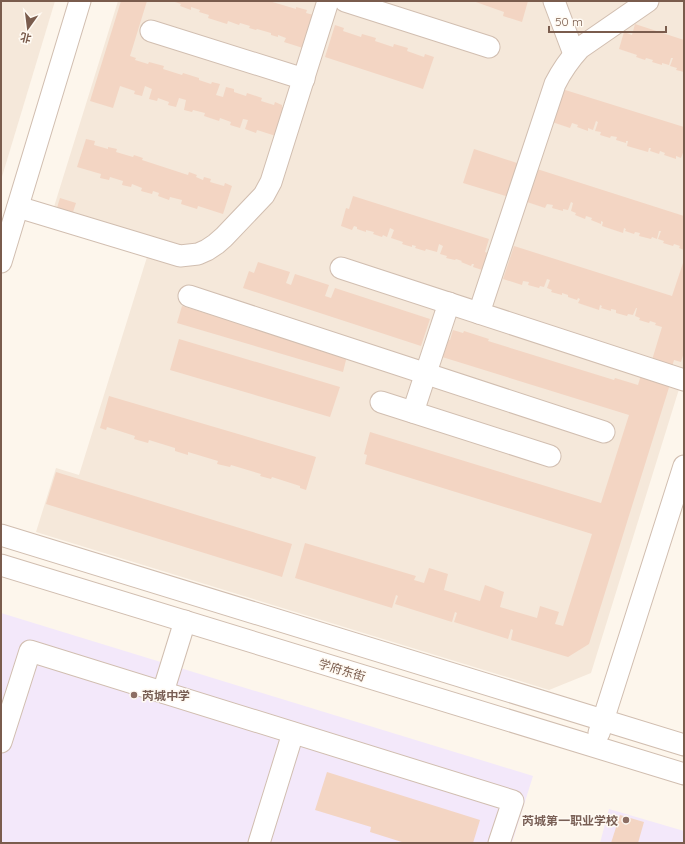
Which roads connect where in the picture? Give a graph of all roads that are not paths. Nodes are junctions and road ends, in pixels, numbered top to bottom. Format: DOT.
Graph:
graph roads {
  1 [pos="80,1"];
  2 [pos="328,1"];
  3 [pos="345,1"];
  4 [pos="554,1"];
  5 [pos="648,1"];
  6 [pos="151,31"];
  7 [pos="489,47"];
  8 [pos="574,54"];
  9 [pos="304,79"];
  10 [pos="18,207"];
  11 [pos="1,262"];
  12 [pos="341,268"];
  13 [pos="189,296"];
  14 [pos="449,303"];
  15 [pos="479,313"];
  16 [pos="426,374"];
  17 [pos="684,380"];
  18 [pos="381,402"];
  19 [pos="413,412"];
  20 [pos="604,432"];
  21 [pos="550,456"];
  22 [pos="684,466"];
  23 [pos="1,535"];
  24 [pos="1,565"];
  25 [pos="185,621"];
  26 [pos="163,692"];
  27 [pos="603,720"];
  28 [pos="293,733"];
  29 [pos="1,742"];
  30 [pos="684,745"];
  31 [pos="594,747"];
  32 [pos="684,774"];
  33 [pos="259,843"];
  34 [pos="500,843"];
  1 -- 10 [label="street"];
  2 -- 9 [label="street"];
  3 -- 7 [label="street"];
  4 -- 8 [label="street"];
  5 -- 8 [label="street"];
  6 -- 9 [label="street"];
  8 -- 15 [label="street"];
  9 -- 10 [label="street"];
  10 -- 11 [label="street"];
  12 -- 14 [label="street"];
  13 -- 16 [label="street"];
  14 -- 15 [label="street"];
  14 -- 16 [label="street"];
  15 -- 17 [label="street"];
  16 -- 19 [label="street"];
  16 -- 20 [label="street"];
  18 -- 19 [label="street"];
  19 -- 21 [label="street"];
  22 -- 27 [label="street"];
  23 -- 27 [label="street"];
  24 -- 25 [label="street, 学府东街"];
  25 -- 26 [label="street"];
  25 -- 31 [label="street, 学府东街"];
  26 -- 28 [label="street"];
  26 -- 29 [label="street"];
  27 -- 30 [label="street"];
  27 -- 31 [label="street"];
  28 -- 33 [label="street"];
  28 -- 34 [label="street"];
  31 -- 32 [label="street, 学府东街"];
}
